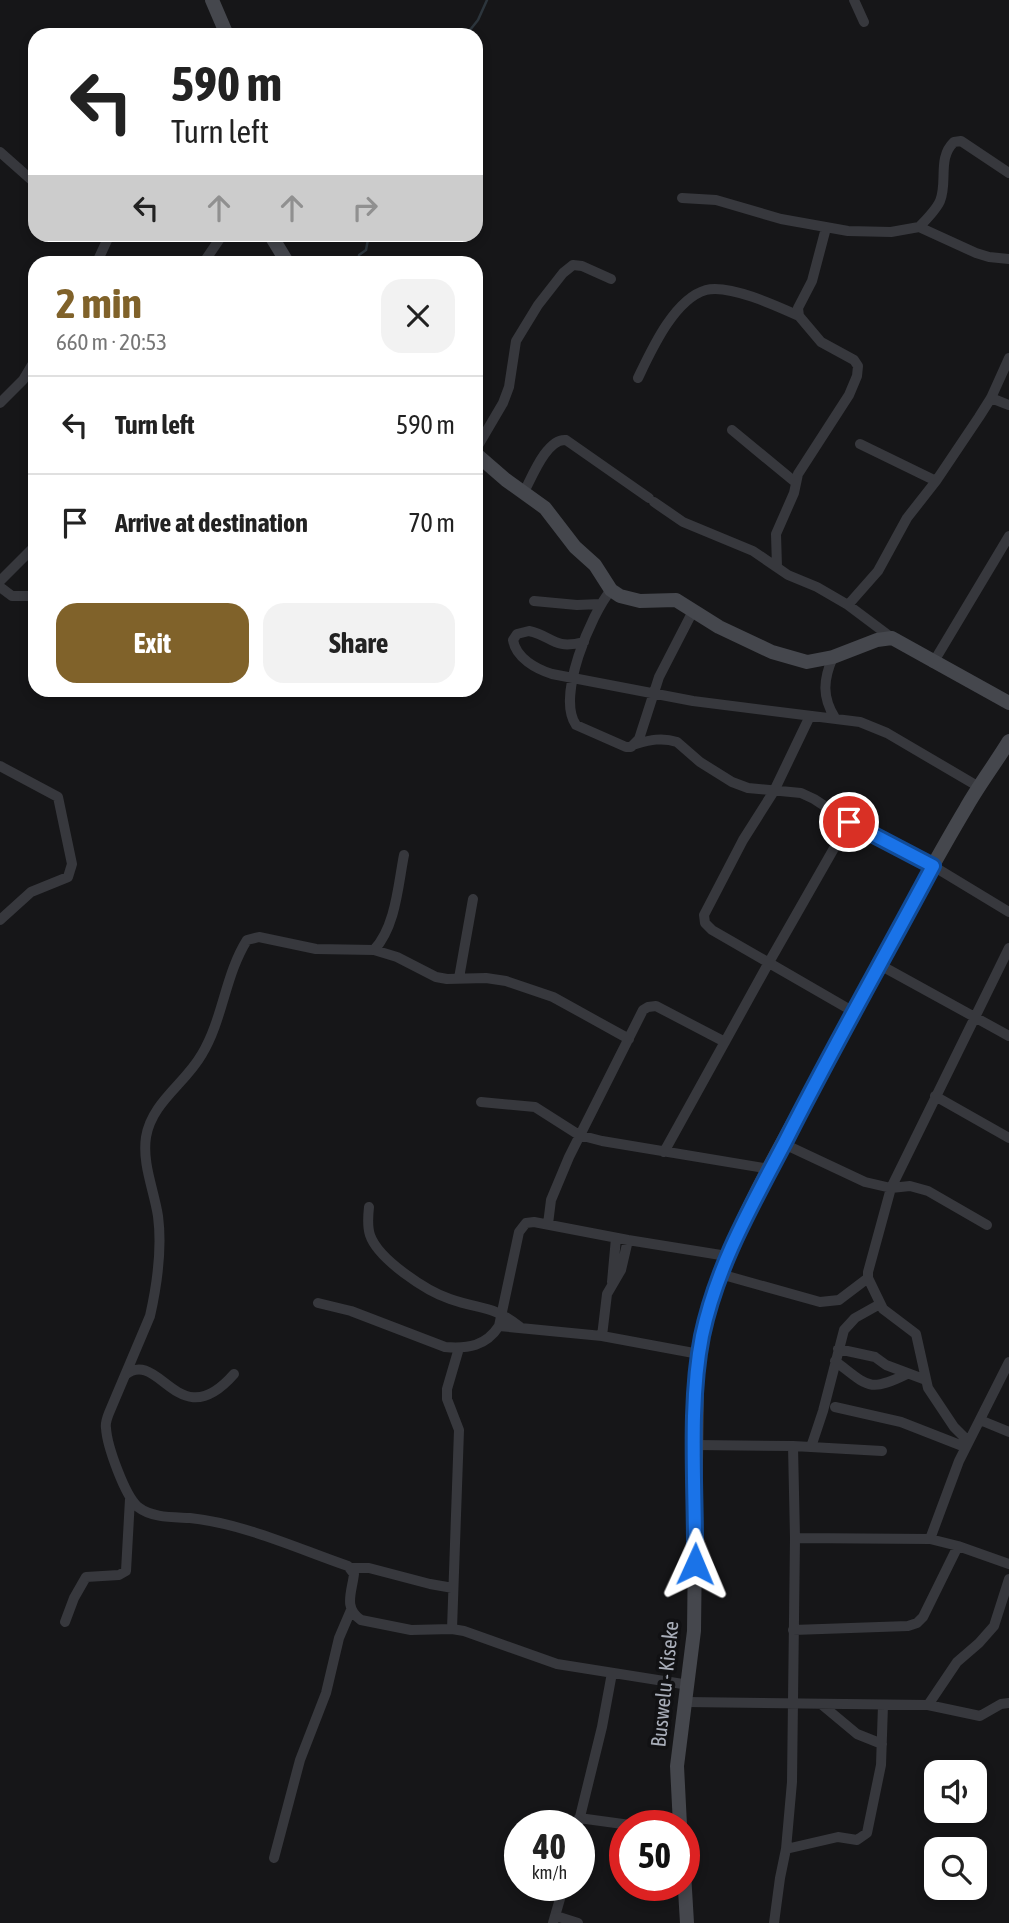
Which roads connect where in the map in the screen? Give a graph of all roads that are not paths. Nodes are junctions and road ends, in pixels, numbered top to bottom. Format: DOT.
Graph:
graph roads {
  1 [pos="212,0"];
  2 [pos="854,0"];
  3 [pos="864,22"];
  4 [pos="224,28"];
  5 [pos="0,152"];
  6 [pos="1009,173"];
  7 [pos="28,177"];
  8 [pos="682,198"];
  9 [pos="919,227"];
  10 [pos="826,228"];
  11 [pos="1009,259"];
  12 [pos="611,279"];
  13 [pos="799,316"];
  14 [pos="1009,358"];
  15 [pos="28,372"];
  16 [pos="638,378"];
  17 [pos="991,398"];
  18 [pos="0,402"];
  19 [pos="1009,405"];
  20 [pos="732,430"];
  21 [pos="483,439"];
  22 [pos="860,444"];
  23 [pos="483,459"];
  24 [pos="936,481"];
  25 [pos="795,482"];
  26 [pos="524,492"];
  27 [pos="1009,536"];
  28 [pos="28,553"];
  29 [pos="778,567"];
  30 [pos="0,581"];
  31 [pos="0,587"];
  32 [pos="611,590"];
  33 [pos="28,596"];
  34 [pos="534,601"];
  35 [pos="600,604"];
  36 [pos="848,605"];
  37 [pos="693,611"];
  38 [pos="892,638"];
  39 [pos="584,642"];
  40 [pos="833,657"];
  41 [pos="933,663"];
  42 [pos="574,678"];
  43 [pos="653,694"];
  44 [pos="1009,703"];
  45 [pos="810,716"];
  46 [pos="835,718"];
  47 [pos="1009,741"];
  48 [pos="636,744"];
  49 [pos="0,766"];
  50 [pos="979,787"];
  51 [pos="774,791"];
  52 [pos="849,822"];
  53 [pos="404,855"];
  54 [pos="933,866"];
  55 [pos="473,899"];
  56 [pos="1009,912"];
  57 [pos="0,920"];
  58 [pos="1009,948"];
  59 [pos="374,950"];
  60 [pos="768,964"];
  61 [pos="880,965"];
  62 [pos="459,978"];
  63 [pos="854,1012"];
  64 [pos="974,1016"];
  65 [pos="1009,1036"];
  66 [pos="629,1039"];
  67 [pos="725,1042"];
  68 [pos="935,1096"];
  69 [pos="481,1102"];
  70 [pos="579,1135"];
  71 [pos="1009,1138"];
  72 [pos="783,1144"];
  73 [pos="664,1152"];
  74 [pos="769,1169"];
  75 [pos="891,1188"];
  76 [pos="369,1207"];
  77 [pos="548,1224"];
  78 [pos="987,1225"];
  79 [pos="616,1238"];
  80 [pos="628,1240"];
  81 [pos="727,1256"];
  82 [pos="720,1274"];
  83 [pos="868,1278"];
  84 [pos="612,1282"];
  85 [pos="318,1303"];
  86 [pos="880,1304"];
  87 [pos="502,1313"];
  88 [pos="499,1326"];
  89 [pos="520,1327"];
  90 [pos="602,1336"];
  91 [pos="459,1348"];
  92 [pos="838,1349"];
  93 [pos="699,1354"];
  94 [pos="835,1362"];
  95 [pos="1009,1362"];
  96 [pos="234,1374"];
  97 [pos="908,1374"];
  98 [pos="124,1375"];
  99 [pos="926,1380"];
  100 [pos="835,1408"];
  101 [pos="980,1420"];
  102 [pos="1009,1432"];
  103 [pos="967,1444"];
  104 [pos="695,1445"];
  105 [pos="793,1446"];
  106 [pos="811,1447"];
  107 [pos="882,1451"];
  108 [pos="130,1499"];
  109 [pos="795,1538"];
  110 [pos="930,1539"];
  111 [pos="958,1546"];
  112 [pos="1009,1564"];
  113 [pos="352,1568"];
  114 [pos="1009,1579"];
  115 [pos="453,1588"];
  116 [pos="351,1609"];
  117 [pos="65,1622"];
  118 [pos="452,1629"];
  119 [pos="793,1630"];
  120 [pos="612,1673"];
  121 [pos="689,1685"];
  122 [pos="686,1702"];
  123 [pos="1009,1703"];
  124 [pos="792,1704"];
  125 [pos="821,1704"];
  126 [pos="883,1705"];
  127 [pos="928,1705"];
  128 [pos="882,1744"];
  129 [pos="581,1810"];
  130 [pos="679,1810"];
  131 [pos="786,1849"];
  132 [pos="274,1858"];
  133 [pos="559,1901"];
  134 [pos="686,1901"];
  135 [pos="554,1920"];
  136 [pos="578,1923"];
  137 [pos="687,1923"];
  138 [pos="774,1923"];
  1 -- 4 [label="main road"];
  2 -- 3 [label="street"];
  5 -- 7 [label="street"];
  6 -- 9 [label="street"];
  8 -- 10 [label="street"];
  9 -- 10 [label="street"];
  9 -- 11 [label="street"];
  10 -- 13 [label="street"];
  12 -- 21 [label="street"];
  13 -- 16 [label="street"];
  13 -- 25 [label="street"];
  14 -- 17 [label="street"];
  15 -- 18 [label="street"];
  17 -- 19 [label="street"];
  17 -- 24 [label="street"];
  20 -- 25 [label="street"];
  22 -- 24 [label="street"];
  23 -- 26 [label="main road"];
  24 -- 36 [label="street"];
  25 -- 29 [label="street"];
  26 -- 29 [label="street"];
  26 -- 32 [label="main road"];
  27 -- 41 [label="street"];
  28 -- 30 [label="street"];
  29 -- 36 [label="street"];
  31 -- 33 [label="street"];
  32 -- 35 [label="street"];
  32 -- 37 [label="main road"];
  34 -- 35 [label="street"];
  35 -- 39 [label="street"];
  36 -- 38 [label="street"];
  37 -- 40 [label="main road"];
  37 -- 43 [label="street"];
  38 -- 40 [label="main road"];
  38 -- 41 [label="main road"];
  39 -- 42 [label="street"];
  39 -- 42 [label="street"];
  40 -- 46 [label="street"];
  41 -- 44 [label="main road"];
  42 -- 43 [label="street"];
  42 -- 48 [label="street"];
  43 -- 45 [label="street"];
  43 -- 48 [label="street"];
  45 -- 46 [label="street"];
  45 -- 51 [label="street"];
  46 -- 50 [label="street"];
  47 -- 50 [label="main road, Buswelu - Kiseke"];
  48 -- 51 [label="street"];
  49 -- 57 [label="street"];
  50 -- 54 [label="main road, Buswelu - Kiseke"];
  51 -- 52 [label="street"];
  51 -- 60 [label="street"];
  52 -- 54 [label="street"];
  52 -- 60 [label="street"];
  53 -- 59 [label="street"];
  54 -- 56 [label="street"];
  54 -- 61 [label="main road, Buswelu - Kiseke"];
  55 -- 62 [label="street"];
  58 -- 64 [label="street"];
  59 -- 62 [label="street"];
  59 -- 98 [label="street"];
  60 -- 63 [label="street"];
  60 -- 67 [label="street"];
  61 -- 63 [label="main road, Buswelu - Kiseke"];
  61 -- 64 [label="street"];
  62 -- 66 [label="street"];
  63 -- 72 [label="main road, Buswelu - Kiseke"];
  64 -- 65 [label="street"];
  64 -- 68 [label="street"];
  66 -- 67 [label="street"];
  66 -- 70 [label="street"];
  67 -- 73 [label="street"];
  68 -- 71 [label="street"];
  68 -- 75 [label="street"];
  69 -- 70 [label="street"];
  70 -- 73 [label="street"];
  70 -- 77 [label="street"];
  72 -- 74 [label="main road, Buswelu - Kiseke"];
  72 -- 75 [label="street"];
  73 -- 74 [label="street"];
  74 -- 81 [label="main road, Buswelu - Kiseke"];
  75 -- 78 [label="street"];
  75 -- 83 [label="street"];
  76 -- 87 [label="street"];
  77 -- 79 [label="street"];
  77 -- 87 [label="street"];
  79 -- 80 [label="street"];
  79 -- 84 [label="street"];
  80 -- 81 [label="street"];
  80 -- 84 [label="street"];
  81 -- 82 [label="main road, Buswelu - Kiseke"];
  82 -- 83 [label="street"];
  82 -- 93 [label="main road, Buswelu - Kiseke"];
  83 -- 86 [label="street"];
  84 -- 90 [label="street"];
  85 -- 91 [label="street"];
  86 -- 92 [label="street"];
  86 -- 99 [label="street"];
  87 -- 88 [label="street"];
  87 -- 89 [label="street"];
  88 -- 89 [label="street"];
  88 -- 91 [label="street"];
  89 -- 90 [label="street"];
  90 -- 93 [label="street"];
  91 -- 115 [label="street"];
  92 -- 94 [label="street"];
  92 -- 97 [label="street"];
  93 -- 104 [label="main road, Buswelu - Kiseke"];
  94 -- 97 [label="street"];
  94 -- 106 [label="street"];
  95 -- 101 [label="street"];
  96 -- 98 [label="street"];
  97 -- 99 [label="street"];
  98 -- 108 [label="street"];
  99 -- 103 [label="street"];
  100 -- 103 [label="street"];
  101 -- 102 [label="street"];
  101 -- 103 [label="street"];
  103 -- 110 [label="street"];
  104 -- 105 [label="street"];
  104 -- 121 [label="main road, Buswelu - Kiseke"];
  105 -- 106 [label="street"];
  105 -- 109 [label="street"];
  106 -- 107 [label="street"];
  108 -- 113 [label="street"];
  108 -- 117 [label="street"];
  109 -- 110 [label="street"];
  109 -- 119 [label="street"];
  110 -- 111 [label="street"];
  111 -- 112 [label="street"];
  111 -- 119 [label="street"];
  113 -- 115 [label="street"];
  113 -- 116 [label="street"];
  114 -- 127 [label="street"];
  115 -- 118 [label="street"];
  116 -- 118 [label="street"];
  116 -- 132 [label="street"];
  118 -- 120 [label="street"];
  119 -- 124 [label="street"];
  120 -- 121 [label="street"];
  120 -- 129 [label="street"];
  121 -- 122 [label="main road, Buswelu - Kiseke"];
  122 -- 124 [label="street"];
  122 -- 130 [label="main road, Buswelu - Kiseke"];
  123 -- 127 [label="street"];
  124 -- 125 [label="street"];
  124 -- 131 [label="street"];
  125 -- 126 [label="street"];
  125 -- 128 [label="street"];
  126 -- 127 [label="street"];
  126 -- 128 [label="street"];
  128 -- 131 [label="street"];
  131 -- 138 [label="street"];
  133 -- 135 [label="street"];
  134 -- 137 [label="main road"];
  135 -- 136 [label="street"];
}
